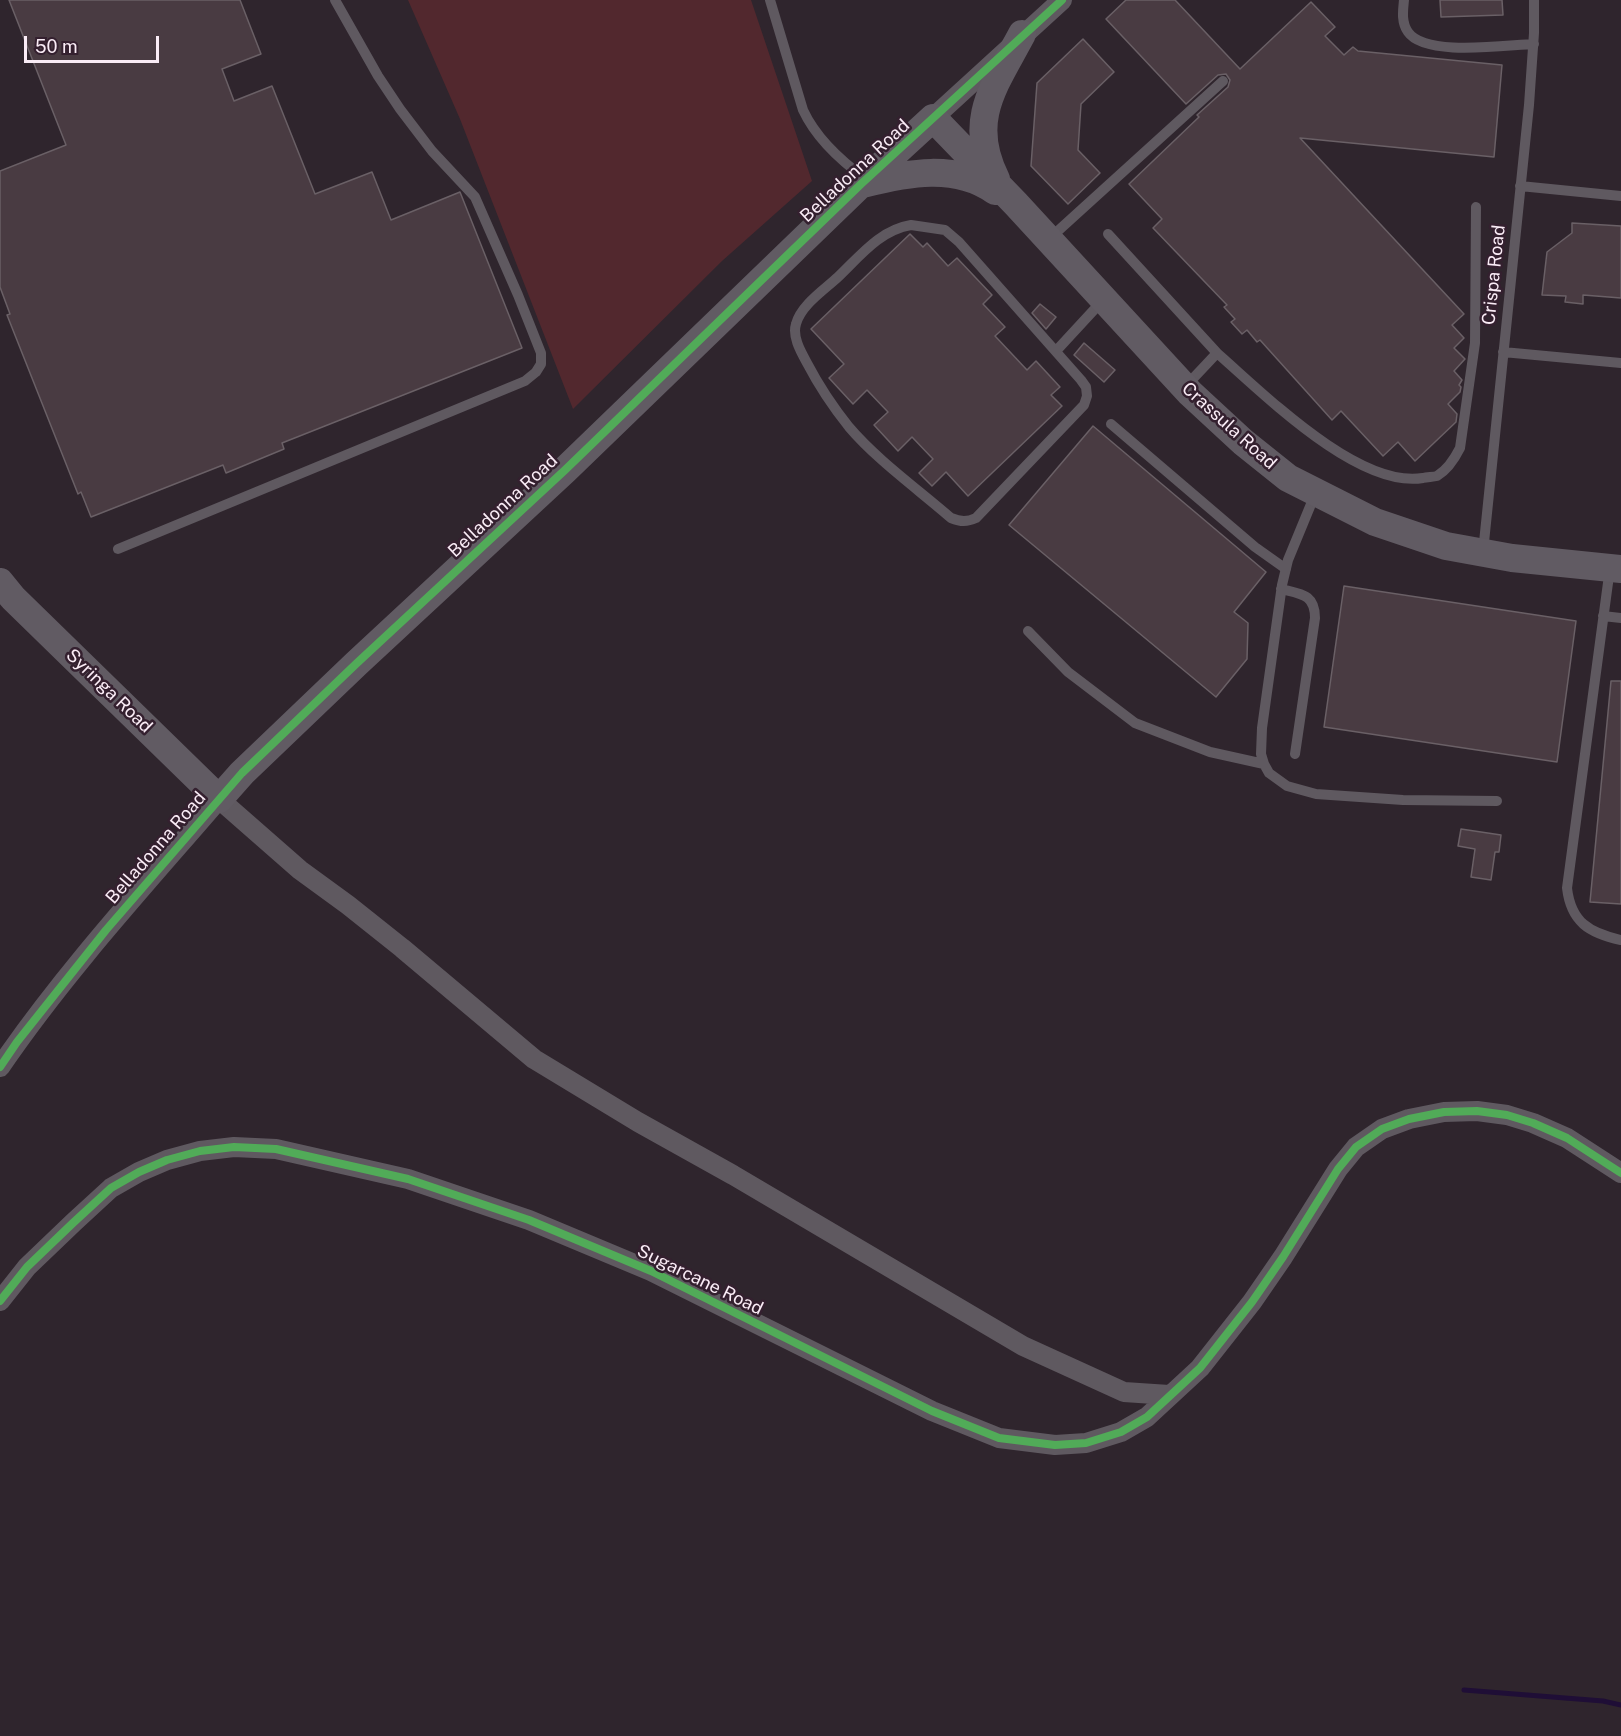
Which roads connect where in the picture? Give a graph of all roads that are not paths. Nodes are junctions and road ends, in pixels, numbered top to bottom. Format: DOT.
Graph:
graph roads {
  1 [pos="335,0"];
  2 [pos="770,0"];
  3 [pos="1062,0"];
  4 [pos="1404,0"];
  5 [pos="1534,0"];
  6 [pos="1022,34"];
  7 [pos="1534,44"];
  8 [pos="1223,81"];
  9 [pos="933,118"];
  10 [pos="864,182"];
  11 [pos="1520,186"];
  12 [pos="1621,195"];
  13 [pos="1009,198"];
  14 [pos="1476,207"];
  15 [pos="1108,234"];
  16 [pos="1048,239"];
  17 [pos="1104,299"];
  18 [pos="1056,351"];
  19 [pos="1503,352"];
  20 [pos="1217,353"];
  21 [pos="1621,363"];
  22 [pos="1185,387"];
  23 [pos="1111,424"];
  24 [pos="1316,492"];
  25 [pos="118,549"];
  26 [pos="1483,552"];
  27 [pos="1616,568"];
  28 [pos="1286,570"];
  29 [pos="0,582"];
  30 [pos="1281,589"];
  31 [pos="1603,616"];
  32 [pos="1621,618"];
  33 [pos="1028,631"];
  34 [pos="1295,754"];
  35 [pos="1264,764"];
  36 [pos="219,799"];
  37 [pos="1497,801"];
  38 [pos="1621,940"];
  39 [pos="0,1067"];
  40 [pos="1621,1173"];
  41 [pos="0,1300"];
  42 [pos="1169,1395"];
  1 -- 25 [label="lane"];
  2 -- 10 [label="lane"];
  3 -- 6 [label="street, Belladonna Road"];
  4 -- 7 [label="lane"];
  5 -- 7 [label="lane, Crispa Road"];
  6 -- 9 [label="street, Belladonna Road"];
  6 -- 13 [label="street"];
  7 -- 11 [label="lane, Crispa Road"];
  8 -- 16 [label="lane"];
  9 -- 10 [label="street, Belladonna Road"];
  9 -- 13 [label="street, Crassula Road"];
  10 -- 13 [label="street"];
  10 -- 36 [label="street, Belladonna Road"];
  11 -- 12 [label="lane"];
  11 -- 19 [label="lane, Crispa Road"];
  13 -- 16 [label="street, Crassula Road"];
  14 -- 20 [label="lane"];
  15 -- 20 [label="lane"];
  16 -- 17 [label="street, Crassula Road"];
  17 -- 18 [label="lane"];
  17 -- 22 [label="street, Crassula Road"];
  18 -- 18 [label="lane"];
  19 -- 21 [label="lane"];
  19 -- 26 [label="lane, Crispa Road"];
  20 -- 22 [label="lane"];
  22 -- 24 [label="street, Crassula Road"];
  23 -- 28 [label="lane"];
  24 -- 26 [label="street, Crassula Road"];
  24 -- 28 [label="lane"];
  26 -- 27 [label="street, Crassula Road"];
  27 -- 31 [label="lane"];
  28 -- 30 [label="lane"];
  29 -- 36 [label="street, Syringa Road"];
  30 -- 34 [label="lane"];
  30 -- 35 [label="lane"];
  31 -- 32 [label="lane"];
  31 -- 38 [label="lane"];
  33 -- 35 [label="lane"];
  35 -- 37 [label="lane"];
  36 -- 39 [label="street, Belladonna Road"];
  36 -- 42 [label="street"];
  40 -- 42 [label="street, Sugarcane Road"];
  41 -- 42 [label="street, Sugarcane Road"];
}
